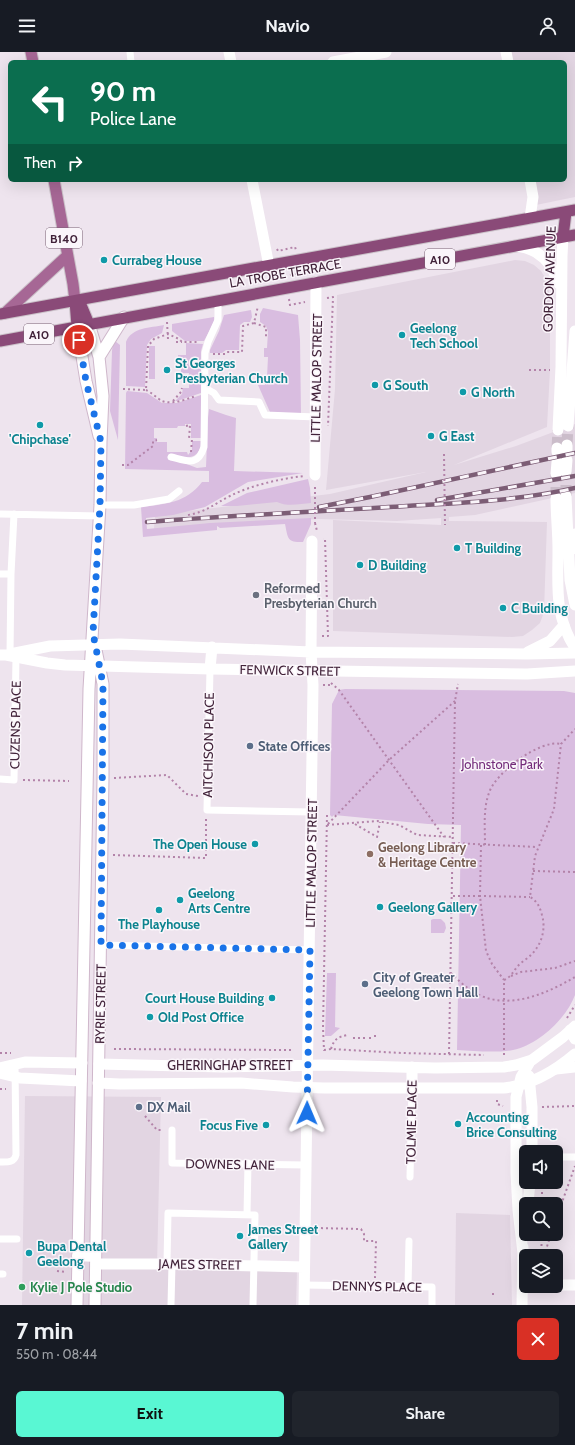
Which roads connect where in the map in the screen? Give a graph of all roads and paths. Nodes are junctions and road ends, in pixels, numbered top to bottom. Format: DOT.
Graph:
graph roads {
  1 [pos="386,52"];
  2 [pos="344,60"];
  3 [pos="54,182"];
  4 [pos="252,182"];
  5 [pos="530,182"];
  6 [pos="570,211"];
  7 [pos="530,218"];
  8 [pos="575,227"];
  9 [pos="575,235"];
  10 [pos="563,237"];
  11 [pos="514,246"];
  12 [pos="67,256"];
  13 [pos="269,266"];
  14 [pos="316,282"];
  15 [pos="562,296"];
  16 [pos="333,297"];
  17 [pos="77,300"];
  18 [pos="218,300"];
  19 [pos="307,302"];
  20 [pos="290,305"];
  21 [pos="258,306"];
  22 [pos="2,313"];
  23 [pos="124,317"];
  24 [pos="167,322"];
  25 [pos="254,323"];
  26 [pos="89,324"];
  27 [pos="77,326"];
  28 [pos="575,331"];
  29 [pos="168,334"];
  30 [pos="168,339"];
  31 [pos="266,339"];
  32 [pos="562,340"];
  33 [pos="0,341"];
  34 [pos="176,342"];
  35 [pos="182,342"];
  36 [pos="208,342"];
  37 [pos="210,354"];
  38 [pos="99,357"];
  39 [pos="529,370"];
  40 [pos="550,370"];
  41 [pos="205,378"];
  42 [pos="232,379"];
  43 [pos="182,388"];
  44 [pos="123,389"];
  45 [pos="146,390"];
  46 [pos="205,390"];
  47 [pos="172,402"];
  48 [pos="568,411"];
  49 [pos="316,417"];
  50 [pos="186,426"];
  51 [pos="328,430"];
  52 [pos="157,440"];
  53 [pos="101,442"];
  54 [pos="562,453"];
  55 [pos="188,454"];
  56 [pos="444,454"];
  57 [pos="171,457"];
  58 [pos="122,465"];
  59 [pos="561,473"];
  60 [pos="315,475"];
  61 [pos="315,487"];
  62 [pos="179,491"];
  63 [pos="556,498"];
  64 [pos="100,511"];
  65 [pos="0,514"];
  66 [pos="14,514"];
  67 [pos="188,515"];
  68 [pos="315,523"];
  69 [pos="446,525"];
  70 [pos="575,532"];
  71 [pos="316,540"];
  72 [pos="558,549"];
  73 [pos="570,573"];
  74 [pos="0,574"];
  75 [pos="11,574"];
  76 [pos="575,605"];
  77 [pos="564,625"];
  78 [pos="328,636"];
  79 [pos="93,644"];
  80 [pos="212,647"];
  81 [pos="575,648"];
  82 [pos="311,652"];
  83 [pos="575,653"];
  84 [pos="520,654"];
  85 [pos="8,655"];
  86 [pos="95,666"];
  87 [pos="210,670"];
  88 [pos="312,671"];
  89 [pos="575,671"];
  90 [pos="328,680"];
  91 [pos="322,685"];
  92 [pos="334,685"];
  93 [pos="458,690"];
  94 [pos="455,701"];
  95 [pos="575,729"];
  96 [pos="561,744"];
  97 [pos="389,760"];
  98 [pos="103,777"];
  99 [pos="0,779"];
  100 [pos="14,780"];
  101 [pos="69,781"];
  102 [pos="197,796"];
  103 [pos="206,810"];
  104 [pos="311,812"];
  105 [pos="327,815"];
  106 [pos="380,822"];
  107 [pos="354,824"];
  108 [pos="327,825"];
  109 [pos="444,837"];
  110 [pos="454,837"];
  111 [pos="453,844"];
  112 [pos="481,845"];
  113 [pos="485,845"];
  114 [pos="538,847"];
  115 [pos="102,855"];
  116 [pos="533,871"];
  117 [pos="575,872"];
  118 [pos="452,896"];
  119 [pos="480,896"];
  120 [pos="530,897"];
  121 [pos="101,945"];
  122 [pos="310,950"];
  123 [pos="575,961"];
  124 [pos="450,972"];
  125 [pos="510,976"];
  126 [pos="575,977"];
  127 [pos="504,980"];
  128 [pos="503,1001"];
  129 [pos="575,1005"];
  130 [pos="571,1030"];
  131 [pos="348,1034"];
  132 [pos="354,1035"];
  133 [pos="359,1035"];
  134 [pos="364,1035"];
  135 [pos="370,1035"];
  136 [pos="375,1035"];
  137 [pos="354,1039"];
  138 [pos="359,1039"];
  139 [pos="364,1039"];
  140 [pos="370,1039"];
  141 [pos="375,1039"];
  142 [pos="114,1049"];
  143 [pos="331,1049"];
  144 [pos="291,1050"];
  145 [pos="449,1054"];
  146 [pos="508,1054"];
  147 [pos="575,1054"];
  148 [pos="491,1055"];
  149 [pos="498,1055"];
  150 [pos="504,1055"];
  151 [pos="531,1060"];
  152 [pos="82,1063"];
  153 [pos="15,1064"];
  154 [pos="99,1064"];
  155 [pos="307,1066"];
  156 [pos="412,1066"];
  157 [pos="575,1067"];
  158 [pos="0,1068"];
  159 [pos="556,1069"];
  160 [pos="0,1073"];
  161 [pos="16,1077"];
  162 [pos="81,1081"];
  163 [pos="98,1083"];
  164 [pos="529,1083"];
  165 [pos="518,1086"];
  166 [pos="412,1087"];
  167 [pos="307,1088"];
  168 [pos="497,1097"];
  169 [pos="503,1106"];
  170 [pos="575,1106"];
  171 [pos="539,1107"];
  172 [pos="145,1116"];
  173 [pos="172,1130"];
  174 [pos="532,1145"];
  175 [pos="563,1157"];
  176 [pos="575,1157"];
  177 [pos="0,1162"];
  178 [pos="248,1164"];
  179 [pos="306,1165"];
  180 [pos="575,1166"];
  181 [pos="410,1177"];
  182 [pos="563,1199"];
  183 [pos="246,1215"];
  184 [pos="305,1228"];
  185 [pos="0,1239"];
  186 [pos="17,1239"];
  187 [pos="409,1241"];
  188 [pos="523,1249"];
  189 [pos="77,1256"];
  190 [pos="96,1260"];
  191 [pos="169,1264"];
  192 [pos="254,1265"];
  193 [pos="304,1267"];
  194 [pos="304,1285"];
  195 [pos="563,1285"];
  196 [pos="575,1285"];
  197 [pos="375,1286"];
  198 [pos="408,1287"];
  199 [pos="523,1293"];
  200 [pos="492,1294"];
  201 [pos="497,1294"];
  202 [pos="77,1305"];
  203 [pos="95,1305"];
  204 [pos="171,1305"];
  205 [pos="253,1305"];
  206 [pos="304,1305"];
  207 [pos="432,1305"];
  208 [pos="522,1305"];
  1 -- 2 [label="street"];
  3 -- 12 [label="main road, B140"];
  4 -- 13 [label="street"];
  5 -- 7 [label="street"];
  6 -- 7 [label="highway, LA TROBE TERRACE / A10"];
  6 -- 8 [label="highway, GORDON AVENUE"];
  6 -- 10 [label="highway, GORDON AVENUE"];
  7 -- 13 [label="highway, LA TROBE TERRACE / A10"];
  9 -- 10 [label="highway, LA TROBE TERRACE / A10"];
  10 -- 11 [label="highway, LA TROBE TERRACE / A10"];
  10 -- 15 [label="street, GORDON AVENUE"];
  11 -- 14 [label="highway, LA TROBE TERRACE / A10"];
  11 -- 15 [label="street"];
  12 -- 17 [label="main road, B140"];
  12 -- 22 [label="main road"];
  13 -- 17 [label="highway, LA TROBE TERRACE / A10"];
  14 -- 18 [label="highway, LA TROBE TERRACE / A10"];
  14 -- 49 [label="street, LITTLE MALOP STREET"];
  15 -- 32 [label="street, GORDON AVENUE"];
  16 -- 51 [label="path"];
  17 -- 22 [label="highway, LA TROBE TERRACE / A10"];
  17 -- 26 [label="highway, B140"];
  17 -- 27 [label="highway, B140"];
  18 -- 23 [label="highway, LA TROBE TERRACE / A10"];
  18 -- 36 [label="lane"];
  19 -- 20 [label="path"];
  21 -- 25 [label="path"];
  23 -- 26 [label="highway, LA TROBE TERRACE / A10"];
  23 -- 38 [label="street"];
  24 -- 29 [label="path"];
  25 -- 31 [label="path"];
  25 -- 37 [label="path"];
  26 -- 27 [label="highway, LA TROBE TERRACE / A10"];
  26 -- 38 [label="street, RYRIE STREET"];
  27 -- 33 [label="highway, LA TROBE TERRACE / A10"];
  27 -- 53 [label="street, RYRIE STREET"];
  28 -- 48 [label="street, GORDON AVENUE"];
  29 -- 30 [label="path"];
  29 -- 35 [label="path"];
  29 -- 45 [label="path"];
  32 -- 48 [label="street, GORDON AVENUE"];
  32 -- 48 [label="street, GORDON AVENUE"];
  34 -- 35 [label="path"];
  35 -- 36 [label="path"];
  36 -- 41 [label="lane"];
  38 -- 53 [label="street, RYRIE STREET"];
  39 -- 40 [label="path"];
  41 -- 42 [label="path"];
  41 -- 46 [label="lane"];
  43 -- 47 [label="path"];
  44 -- 45 [label="path"];
  45 -- 47 [label="path"];
  46 -- 47 [label="path"];
  46 -- 49 [label="lane"];
  46 -- 57 [label="lane"];
  49 -- 60 [label="street, LITTLE MALOP STREET"];
  50 -- 55 [label="path"];
  52 -- 58 [label="path"];
  53 -- 64 [label="street, RYRIE STREET"];
  54 -- 59 [label="street"];
  56 -- 69 [label="path, bridge"];
  60 -- 67 [label="path"];
  61 -- 68 [label="path, bridge"];
  62 -- 64 [label="lane"];
  63 -- 72 [label="street"];
  64 -- 66 [label="lane"];
  64 -- 79 [label="street, RYRIE STREET"];
  65 -- 66 [label="lane"];
  66 -- 75 [label="lane, CUZENS PLACE"];
  70 -- 73 [label="lane"];
  71 -- 78 [label="path"];
  71 -- 82 [label="street, LITTLE MALOP STREET"];
  72 -- 73 [label="street"];
  72 -- 77 [label="street"];
  73 -- 76 [label="street"];
  74 -- 75 [label="lane"];
  75 -- 85 [label="lane, CUZENS PLACE"];
  77 -- 81 [label="street"];
  77 -- 84 [label="street, FENWICK STREET"];
  79 -- 80 [label="street, FENWICK STREET"];
  79 -- 85 [label="street, FENWICK STREET"];
  79 -- 86 [label="street, RYRIE STREET"];
  80 -- 82 [label="street, FENWICK STREET"];
  80 -- 87 [label="street, AITCHISON PLACE"];
  82 -- 84 [label="street, FENWICK STREET"];
  82 -- 88 [label="street, LITTLE MALOP STREET"];
  83 -- 84 [label="street, FENWICK STREET"];
  85 -- 86 [label="street, FENWICK STREET"];
  85 -- 100 [label="lane, CUZENS PLACE"];
  86 -- 87 [label="street, FENWICK STREET"];
  86 -- 98 [label="street, RYRIE STREET"];
  86 -- 152 [label="street, RYRIE STREET"];
  87 -- 88 [label="street, FENWICK STREET"];
  87 -- 103 [label="lane, AITCHISON PLACE"];
  88 -- 89 [label="street, FENWICK STREET"];
  88 -- 104 [label="street, LITTLE MALOP STREET"];
  90 -- 92 [label="path"];
  91 -- 92 [label="path"];
  92 -- 97 [label="path"];
  93 -- 94 [label="path"];
  94 -- 97 [label="path"];
  94 -- 110 [label="path"];
  95 -- 96 [label="path"];
  96 -- 113 [label="path"];
  96 -- 114 [label="path"];
  97 -- 108 [label="path"];
  97 -- 109 [label="path"];
  98 -- 102 [label="path"];
  98 -- 115 [label="street, RYRIE STREET"];
  99 -- 100 [label="lane, CUZENS PLACE"];
  100 -- 101 [label="path"];
  103 -- 104 [label="lane, AITCHISON PLACE"];
  103 -- 115 [label="path"];
  104 -- 122 [label="street, LITTLE MALOP STREET"];
  105 -- 108 [label="path"];
  106 -- 107 [label="path"];
  106 -- 107 [label="path"];
  106 -- 109 [label="path"];
  107 -- 108 [label="path"];
  108 -- 143 [label="path"];
  109 -- 110 [label="path"];
  110 -- 111 [label="path"];
  111 -- 112 [label="path"];
  111 -- 118 [label="path"];
  112 -- 113 [label="path"];
  112 -- 119 [label="path"];
  113 -- 114 [label="path"];
  114 -- 116 [label="path"];
  115 -- 121 [label="street, RYRIE STREET"];
  116 -- 117 [label="path"];
  116 -- 120 [label="path"];
  118 -- 119 [label="path"];
  118 -- 124 [label="path"];
  119 -- 120 [label="path"];
  119 -- 127 [label="path"];
  120 -- 125 [label="path"];
  121 -- 122 [label="lane"];
  121 -- 154 [label="street, RYRIE STREET"];
  122 -- 155 [label="street, LITTLE MALOP STREET"];
  123 -- 125 [label="path"];
  124 -- 128 [label="path"];
  124 -- 145 [label="path"];
  125 -- 127 [label="path"];
  126 -- 128 [label="path"];
  127 -- 128 [label="path"];
  128 -- 150 [label="path"];
  129 -- 130 [label="path"];
  130 -- 151 [label="street, GHERINGHAP STREET"];
  131 -- 143 [label="path"];
  132 -- 137 [label="path"];
  133 -- 138 [label="path"];
  134 -- 139 [label="path"];
  135 -- 140 [label="path"];
  136 -- 141 [label="path"];
  142 -- 144 [label="path"];
  143 -- 145 [label="path"];
  145 -- 148 [label="path"];
  146 -- 150 [label="path"];
  147 -- 159 [label="street, GHERINGHAP STREET"];
  149 -- 150 [label="path"];
  151 -- 156 [label="street, GHERINGHAP STREET"];
  151 -- 164 [label="street"];
  151 -- 165 [label="street"];
  152 -- 153 [label="street, GHERINGHAP STREET"];
  152 -- 154 [label="street, GHERINGHAP STREET"];
  152 -- 162 [label="street, RYRIE STREET"];
  153 -- 158 [label="street, GHERINGHAP STREET"];
  153 -- 161 [label="lane"];
  154 -- 155 [label="street, GHERINGHAP STREET"];
  154 -- 163 [label="street, RYRIE STREET"];
  155 -- 156 [label="street, GHERINGHAP STREET"];
  155 -- 167 [label="street, LITTLE MALOP STREET"];
  156 -- 166 [label="street, TOLMIE PLACE"];
  157 -- 159 [label="street, GHERINGHAP STREET"];
  159 -- 164 [label="street, GHERINGHAP STREET"];
  160 -- 161 [label="street, GHERINGHAP STREET"];
  161 -- 162 [label="street, GHERINGHAP STREET"];
  161 -- 177 [label="lane"];
  162 -- 163 [label="street, GHERINGHAP STREET"];
  162 -- 189 [label="street, RYRIE STREET"];
  163 -- 167 [label="street, GHERINGHAP STREET"];
  163 -- 190 [label="street, RYRIE STREET"];
  164 -- 165 [label="street, GHERINGHAP STREET"];
  164 -- 174 [label="street"];
  165 -- 166 [label="street, GHERINGHAP STREET"];
  165 -- 188 [label="street"];
  166 -- 167 [label="street, GHERINGHAP STREET"];
  166 -- 181 [label="lane, TOLMIE PLACE"];
  167 -- 179 [label="street, LITTLE MALOP STREET"];
  168 -- 169 [label="path"];
  170 -- 171 [label="path"];
  172 -- 173 [label="path"];
  173 -- 178 [label="lane, DOWNES LANE"];
  175 -- 176 [label="lane"];
  178 -- 179 [label="lane, DOWNES LANE"];
  178 -- 183 [label="lane"];
  179 -- 184 [label="street, LITTLE MALOP STREET"];
  180 -- 182 [label="path"];
  183 -- 191 [label="lane"];
  183 -- 192 [label="lane"];
  184 -- 193 [label="street, LITTLE MALOP STREET"];
  184 -- 197 [label="path"];
  185 -- 186 [label="lane"];
  187 -- 198 [label="lane"];
  189 -- 190 [label="street"];
  189 -- 202 [label="street, RYRIE STREET"];
  190 -- 191 [label="street, JAMES STREET"];
  190 -- 203 [label="street, RYRIE STREET"];
  191 -- 192 [label="street, JAMES STREET"];
  191 -- 204 [label="lane"];
  192 -- 193 [label="street, JAMES STREET"];
  192 -- 205 [label="lane"];
  193 -- 194 [label="street, LITTLE MALOP STREET"];
  194 -- 197 [label="lane, DENNYS PLACE"];
  194 -- 206 [label="street, LITTLE MALOP STREET"];
  195 -- 196 [label="street"];
  197 -- 198 [label="lane, DENNYS PLACE"];
  198 -- 207 [label="lane, DENNYS PLACE"];
  199 -- 208 [label="street"];
  200 -- 201 [label="path"];
}
